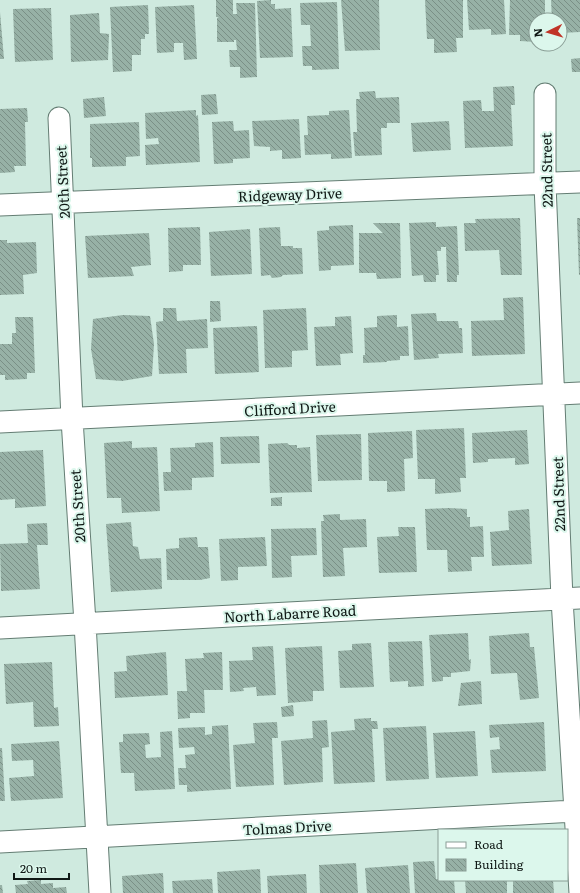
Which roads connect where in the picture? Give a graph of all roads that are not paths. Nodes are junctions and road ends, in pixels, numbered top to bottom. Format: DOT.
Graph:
graph roads {
  1 [pos="545,94"];
  2 [pos="59,118"];
  3 [pos="580,182"];
  4 [pos="545,184"];
  5 [pos="63,203"];
  6 [pos="0,206"];
  7 [pos="580,393"];
  8 [pos="555,394"];
  9 [pos="72,419"];
  10 [pos="0,422"];
  11 [pos="571,598"];
  12 [pos="85,623"];
  13 [pos="0,628"];
  14 [pos="575,811"];
  15 [pos="97,837"];
  16 [pos="0,842"];
  17 [pos="100,893"];
  18 [pos="580,893"];
  1 -- 4 [label="street, 22nd Street"];
  2 -- 5 [label="street, 20th Street"];
  3 -- 4 [label="street, Ridgeway Drive"];
  4 -- 5 [label="street, Ridgeway Drive"];
  4 -- 8 [label="street, 22nd Street"];
  5 -- 6 [label="street, Ridgeway Drive"];
  5 -- 9 [label="street, 20th Street"];
  7 -- 8 [label="street, Clifford Drive"];
  8 -- 9 [label="street, Clifford Drive"];
  8 -- 11 [label="street, 22nd Street"];
  9 -- 10 [label="street, Clifford Drive"];
  9 -- 12 [label="street, 20th Street"];
  11 -- 12 [label="street, North Labarre Road"];
  11 -- 14 [label="street, 22nd Street"];
  12 -- 13 [label="street, North Labarre Road"];
  12 -- 15 [label="street, 20th Street"];
  14 -- 15 [label="street, Tolmas Drive"];
  14 -- 18 [label="street, 22nd Street"];
  15 -- 16 [label="street, Tolmas Drive"];
  15 -- 17 [label="street, 20th Street"];
}
